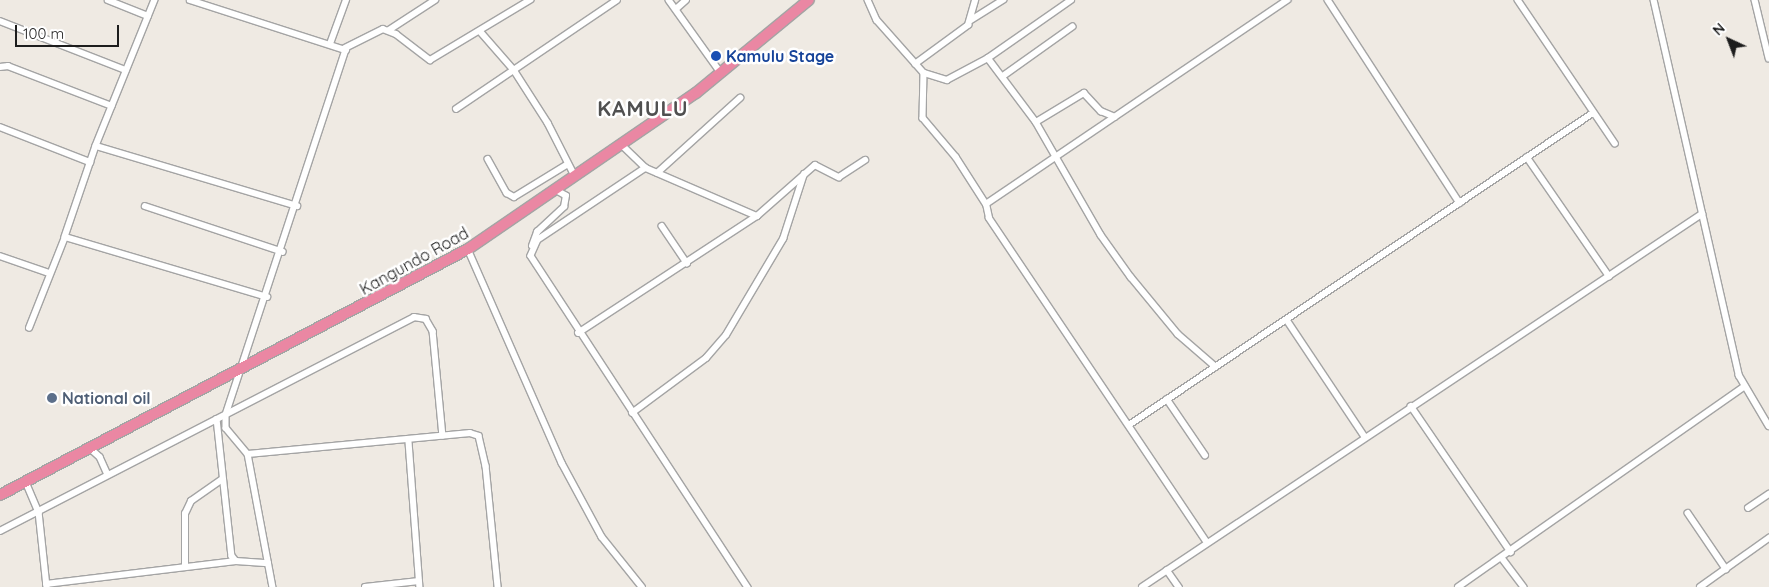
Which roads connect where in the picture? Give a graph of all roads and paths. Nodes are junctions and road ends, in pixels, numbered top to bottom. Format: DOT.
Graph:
graph roads {
  1 [pos="108,0"];
  2 [pos="155,0"];
  3 [pos="190,0"];
  4 [pos="346,0"];
  5 [pos="435,0"];
  6 [pos="530,0"];
  7 [pos="617,0"];
  8 [pos="669,0"];
  9 [pos="686,0"];
  10 [pos="809,0"];
  11 [pos="868,0"];
  12 [pos="975,0"];
  13 [pos="1003,0"];
  14 [pos="1071,0"];
  15 [pos="1287,0"];
  16 [pos="1328,0"];
  17 [pos="1518,0"];
  18 [pos="1654,0"];
  19 [pos="1755,0"];
  20 [pos="676,10"];
  21 [pos="148,16"];
  22 [pos="971,20"];
  23 [pos="0,21"];
  24 [pos="1072,27"];
  25 [pos="389,30"];
  26 [pos="480,31"];
  27 [pos="330,44"];
  28 [pos="345,48"];
  29 [pos="988,58"];
  30 [pos="1769,58"];
  31 [pos="915,64"];
  32 [pos="0,66"];
  33 [pos="126,70"];
  34 [pos="514,70"];
  35 [pos="721,73"];
  36 [pos="924,73"];
  37 [pos="1003,76"];
  38 [pos="740,98"];
  39 [pos="112,106"];
  40 [pos="456,109"];
  41 [pos="1593,113"];
  42 [pos="1114,117"];
  43 [pos="1036,122"];
  44 [pos="0,126"];
  45 [pos="1615,143"];
  46 [pos="622,145"];
  47 [pos="96,146"];
  48 [pos="1057,156"];
  49 [pos="1527,157"];
  50 [pos="488,160"];
  51 [pos="865,160"];
  52 [pos="90,162"];
  53 [pos="568,164"];
  54 [pos="646,168"];
  55 [pos="657,173"];
  56 [pos="804,174"];
  57 [pos="576,178"];
  58 [pos="557,190"];
  59 [pos="1460,203"];
  60 [pos="986,204"];
  61 [pos="144,206"];
  62 [pos="297,206"];
  63 [pos="1702,214"];
  64 [pos="757,216"];
  65 [pos="662,226"];
  66 [pos="65,237"];
  67 [pos="532,246"];
  68 [pos="468,249"];
  69 [pos="283,252"];
  70 [pos="0,256"];
  71 [pos="687,263"];
  72 [pos="49,273"];
  73 [pos="1609,276"];
  74 [pos="267,297"];
  75 [pos="1287,320"];
  76 [pos="29,328"];
  77 [pos="578,333"];
  78 [pos="1216,367"];
  79 [pos="242,370"];
  80 [pos="1744,387"];
  81 [pos="1167,399"];
  82 [pos="1411,406"];
  83 [pos="632,413"];
  84 [pos="226,415"];
  85 [pos="217,420"];
  86 [pos="1129,424"];
  87 [pos="1769,426"];
  88 [pos="443,436"];
  89 [pos="1365,437"];
  90 [pos="409,442"];
  91 [pos="90,448"];
  92 [pos="248,454"];
  93 [pos="1205,455"];
  94 [pos="107,473"];
  95 [pos="221,480"];
  96 [pos="26,482"];
  97 [pos="1769,494"];
  98 [pos="0,495"];
  99 [pos="1748,508"];
  100 [pos="39,512"];
  101 [pos="1688,513"];
  102 [pos="0,532"];
  103 [pos="1769,538"];
  104 [pos="1207,543"];
  105 [pos="1511,552"];
  106 [pos="1502,558"];
  107 [pos="236,561"];
  108 [pos="268,563"];
  109 [pos="185,566"];
  110 [pos="1726,569"];
  111 [pos="1167,570"];
  112 [pos="420,584"];
  113 [pos="47,585"];
  114 [pos="273,587"];
  115 [pos="366,587"];
  116 [pos="498,587"];
  117 [pos="642,587"];
  118 [pos="748,587"];
  119 [pos="1142,587"];
  120 [pos="1179,587"];
  121 [pos="1458,587"];
  122 [pos="1524,587"];
  123 [pos="1700,587"];
  1 -- 21 [label="street"];
  2 -- 21 [label="street"];
  3 -- 27 [label="street"];
  4 -- 27 [label="street"];
  5 -- 25 [label="street"];
  6 -- 26 [label="street"];
  7 -- 34 [label="street"];
  8 -- 20 [label="street"];
  9 -- 20 [label="street"];
  10 -- 35 [label="highway, Kangundo Road"];
  11 -- 31 [label="street"];
  12 -- 22 [label="street"];
  13 -- 22 [label="street"];
  14 -- 29 [label="street"];
  15 -- 42 [label="street"];
  16 -- 59 [label="street"];
  17 -- 41 [label="street"];
  18 -- 63 [label="street"];
  19 -- 30 [label="street"];
  20 -- 35 [label="street"];
  21 -- 33 [label="street"];
  22 -- 31 [label="street"];
  23 -- 33 [label="street"];
  24 -- 37 [label="street"];
  25 -- 26 [label="street"];
  25 -- 28 [label="street"];
  26 -- 34 [label="street"];
  27 -- 28 [label="street"];
  28 -- 62 [label="street"];
  29 -- 36 [label="street"];
  29 -- 37 [label="street"];
  31 -- 36 [label="street"];
  32 -- 39 [label="street"];
  33 -- 39 [label="street"];
  34 -- 40 [label="street"];
  34 -- 53 [label="street"];
  35 -- 46 [label="highway, Kangundo Road"];
  36 -- 60 [label="street"];
  37 -- 43 [label="street"];
  38 -- 55 [label="street"];
  39 -- 47 [label="street"];
  41 -- 45 [label="street"];
  41 -- 49 [label="street"];
  42 -- 43 [label="street"];
  42 -- 48 [label="street"];
  43 -- 48 [label="street"];
  44 -- 52 [label="street"];
  46 -- 54 [label="street"];
  46 -- 57 [label="highway, Kangundo Road"];
  47 -- 52 [label="street"];
  47 -- 62 [label="street"];
  48 -- 60 [label="street"];
  48 -- 78 [label="street"];
  49 -- 59 [label="street"];
  49 -- 73 [label="street"];
  50 -- 53 [label="street"];
  51 -- 56 [label="street"];
  52 -- 66 [label="street"];
  53 -- 57 [label="street"];
  54 -- 55 [label="street"];
  54 -- 67 [label="street"];
  55 -- 64 [label="street"];
  56 -- 64 [label="street"];
  56 -- 83 [label="street"];
  57 -- 58 [label="highway, Kangundo Road"];
  58 -- 67 [label="street"];
  58 -- 68 [label="highway, Kangundo Road"];
  59 -- 75 [label="street"];
  60 -- 86 [label="street"];
  61 -- 69 [label="street"];
  62 -- 69 [label="street"];
  63 -- 73 [label="street"];
  63 -- 80 [label="street"];
  64 -- 71 [label="street"];
  65 -- 71 [label="street"];
  66 -- 72 [label="street"];
  66 -- 74 [label="street"];
  67 -- 77 [label="street"];
  68 -- 79 [label="highway, Kangundo Road"];
  68 -- 117 [label="street"];
  69 -- 74 [label="street"];
  70 -- 72 [label="street"];
  71 -- 77 [label="street"];
  72 -- 76 [label="street"];
  73 -- 82 [label="street"];
  74 -- 79 [label="street"];
  75 -- 78 [label="street"];
  75 -- 89 [label="street"];
  77 -- 83 [label="street"];
  78 -- 81 [label="street"];
  79 -- 84 [label="street"];
  79 -- 91 [label="highway, Kangundo Road"];
  80 -- 87 [label="street"];
  80 -- 105 [label="street"];
  81 -- 86 [label="street"];
  81 -- 93 [label="street"];
  82 -- 89 [label="street"];
  82 -- 105 [label="street"];
  83 -- 118 [label="street"];
  84 -- 85 [label="street"];
  84 -- 88 [label="street"];
  84 -- 92 [label="street"];
  85 -- 94 [label="street"];
  85 -- 95 [label="street"];
  86 -- 104 [label="street"];
  88 -- 90 [label="street"];
  88 -- 116 [label="street"];
  89 -- 104 [label="street"];
  90 -- 92 [label="street"];
  90 -- 112 [label="street"];
  91 -- 94 [label="street"];
  91 -- 96 [label="highway, Kangundo Road"];
  92 -- 108 [label="street"];
  94 -- 100 [label="street"];
  95 -- 107 [label="street"];
  95 -- 109 [label="street"];
  96 -- 98 [label="highway, Kangundo Road"];
  96 -- 100 [label="street"];
  97 -- 99 [label="street"];
  100 -- 102 [label="street"];
  100 -- 113 [label="street"];
  101 -- 110 [label="street"];
  103 -- 110 [label="street"];
  104 -- 111 [label="street"];
  105 -- 106 [label="street"];
  106 -- 121 [label="street"];
  106 -- 122 [label="street"];
  107 -- 108 [label="street"];
  107 -- 109 [label="street"];
  108 -- 114 [label="street"];
  109 -- 113 [label="street"];
  110 -- 123 [label="street"];
  111 -- 119 [label="street"];
  111 -- 120 [label="street"];
  112 -- 115 [label="street"];
}
